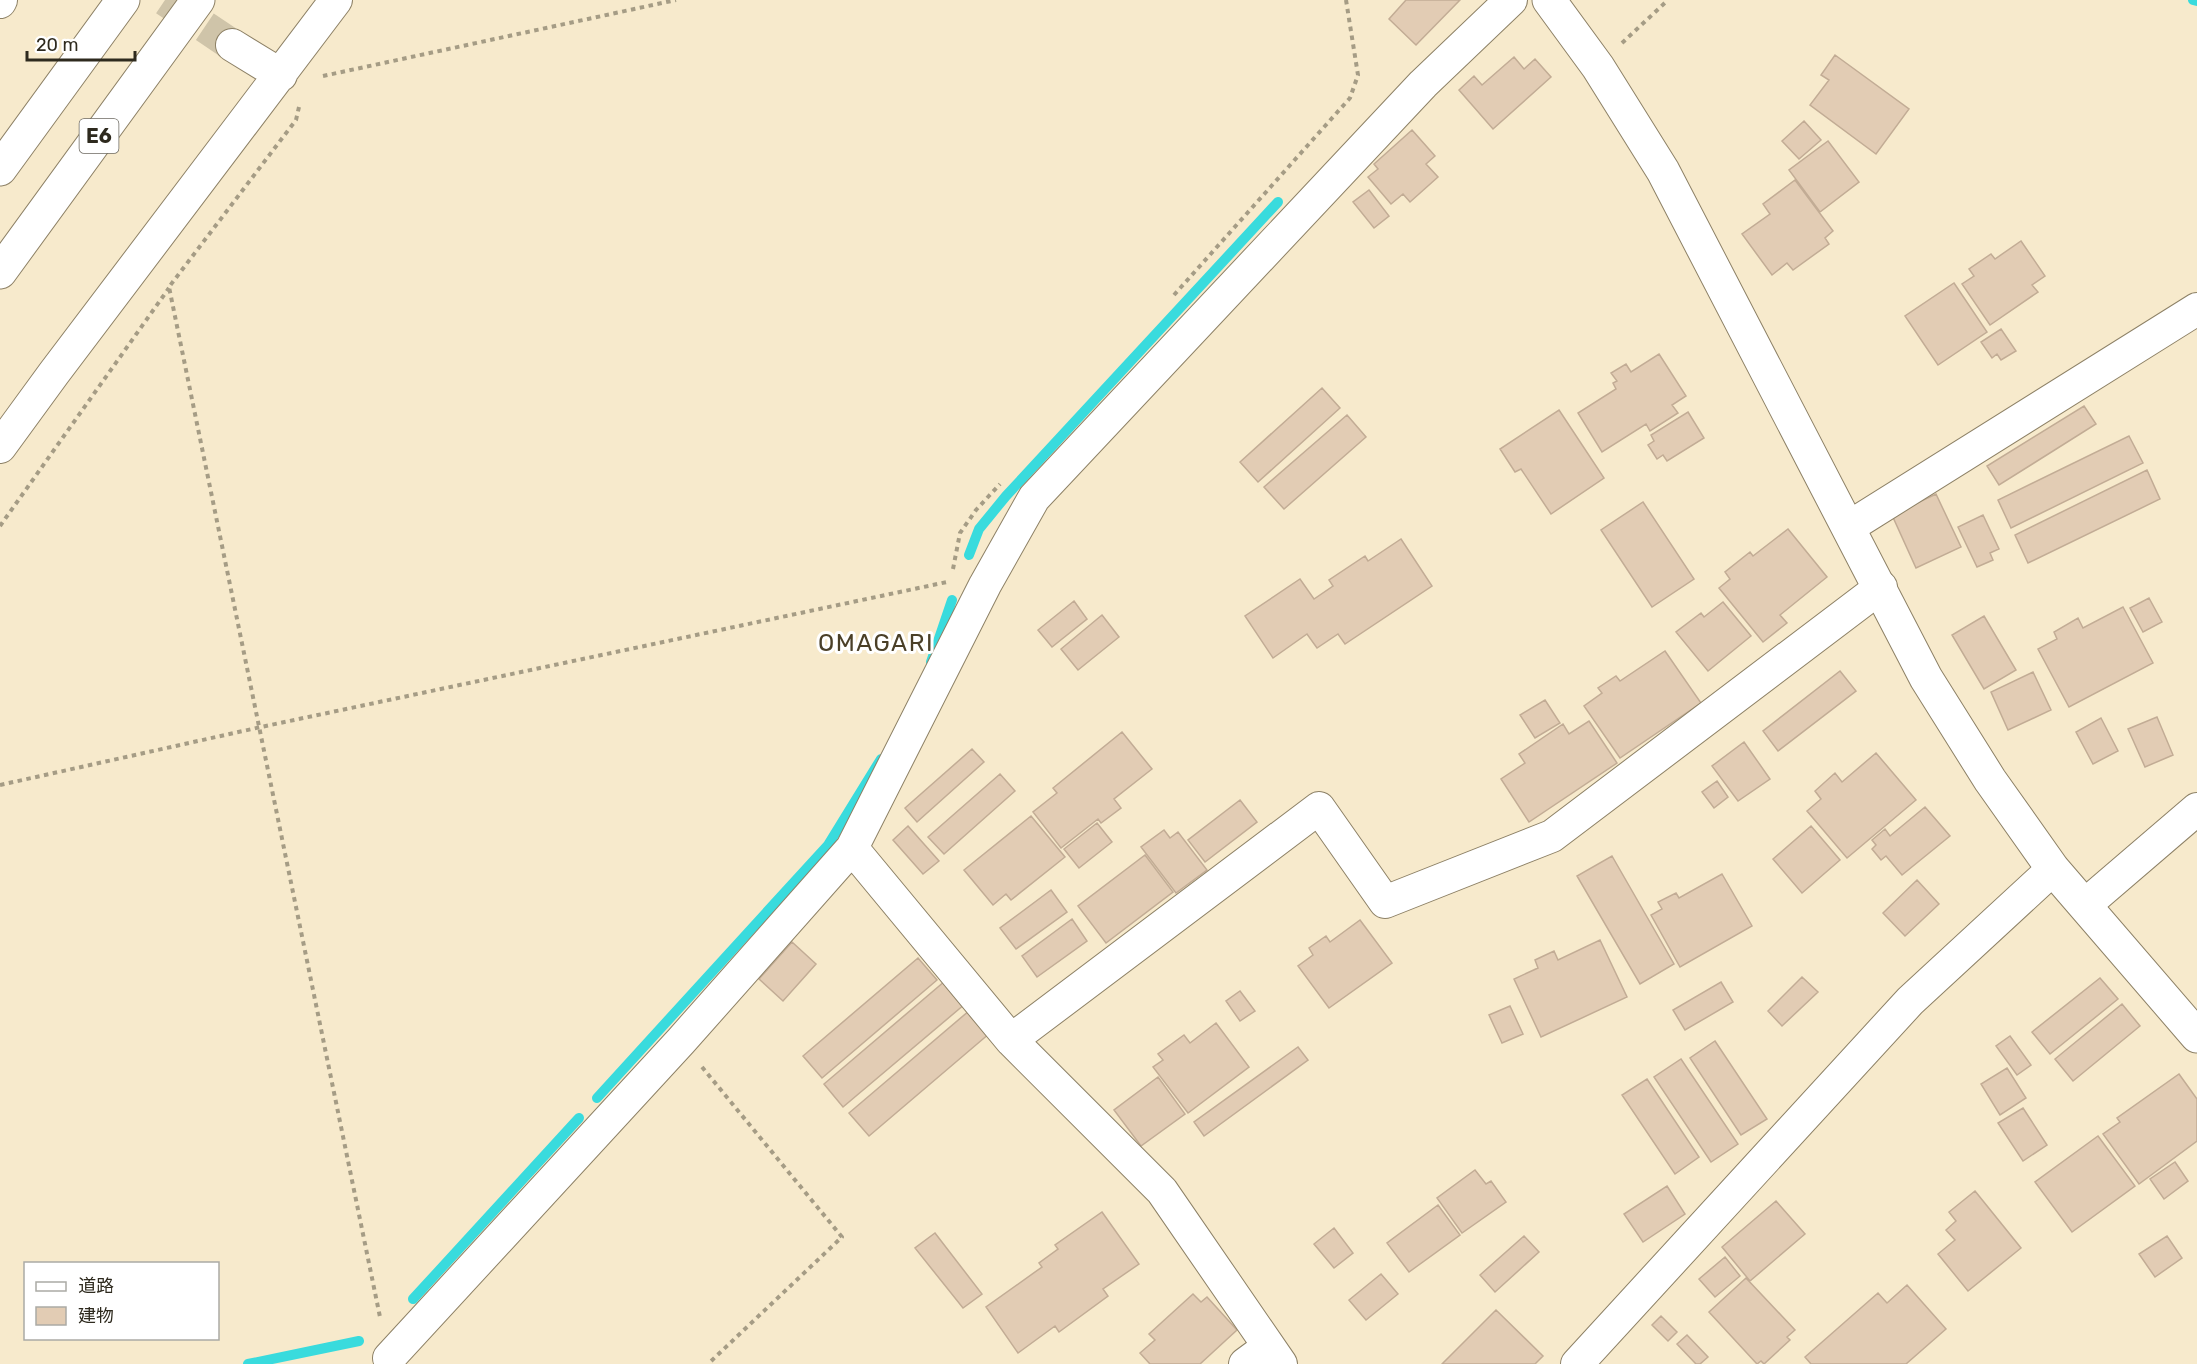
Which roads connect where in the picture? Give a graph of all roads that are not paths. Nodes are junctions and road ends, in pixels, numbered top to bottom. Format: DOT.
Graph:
graph roads {
  1 [pos="123,0"];
  2 [pos="198,0"];
  3 [pos="336,0"];
  4 [pos="1511,0"];
  5 [pos="1549,0"];
  6 [pos="232,45"];
  7 [pos="277,81"];
  8 [pos="0,169"];
  9 [pos="0,272"];
  10 [pos="2197,309"];
  11 [pos="0,447"];
  12 [pos="1849,527"];
  13 [pos="1881,587"];
  14 [pos="2197,809"];
  15 [pos="852,848"];
  16 [pos="2053,869"];
  17 [pos="2085,904"];
  18 [pos="2197,1036"];
  19 [pos="1011,1040"];
  20 [pos="389,1358"];
  21 [pos="1265,1358"];
  22 [pos="1577,1364"];
  1 -- 8 [label="main road"];
  2 -- 9 [label="main road, E6"];
  3 -- 7 [label="street"];
  4 -- 15 [label="street"];
  5 -- 12 [label="main road"];
  6 -- 7 [label="street"];
  7 -- 11 [label="street"];
  10 -- 12 [label="street"];
  12 -- 13 [label="main road"];
  13 -- 16 [label="main road"];
  13 -- 19 [label="street"];
  14 -- 17 [label="street"];
  15 -- 19 [label="street"];
  15 -- 20 [label="street"];
  16 -- 17 [label="main road"];
  16 -- 22 [label="street"];
  17 -- 18 [label="main road"];
  19 -- 21 [label="street"];
}
